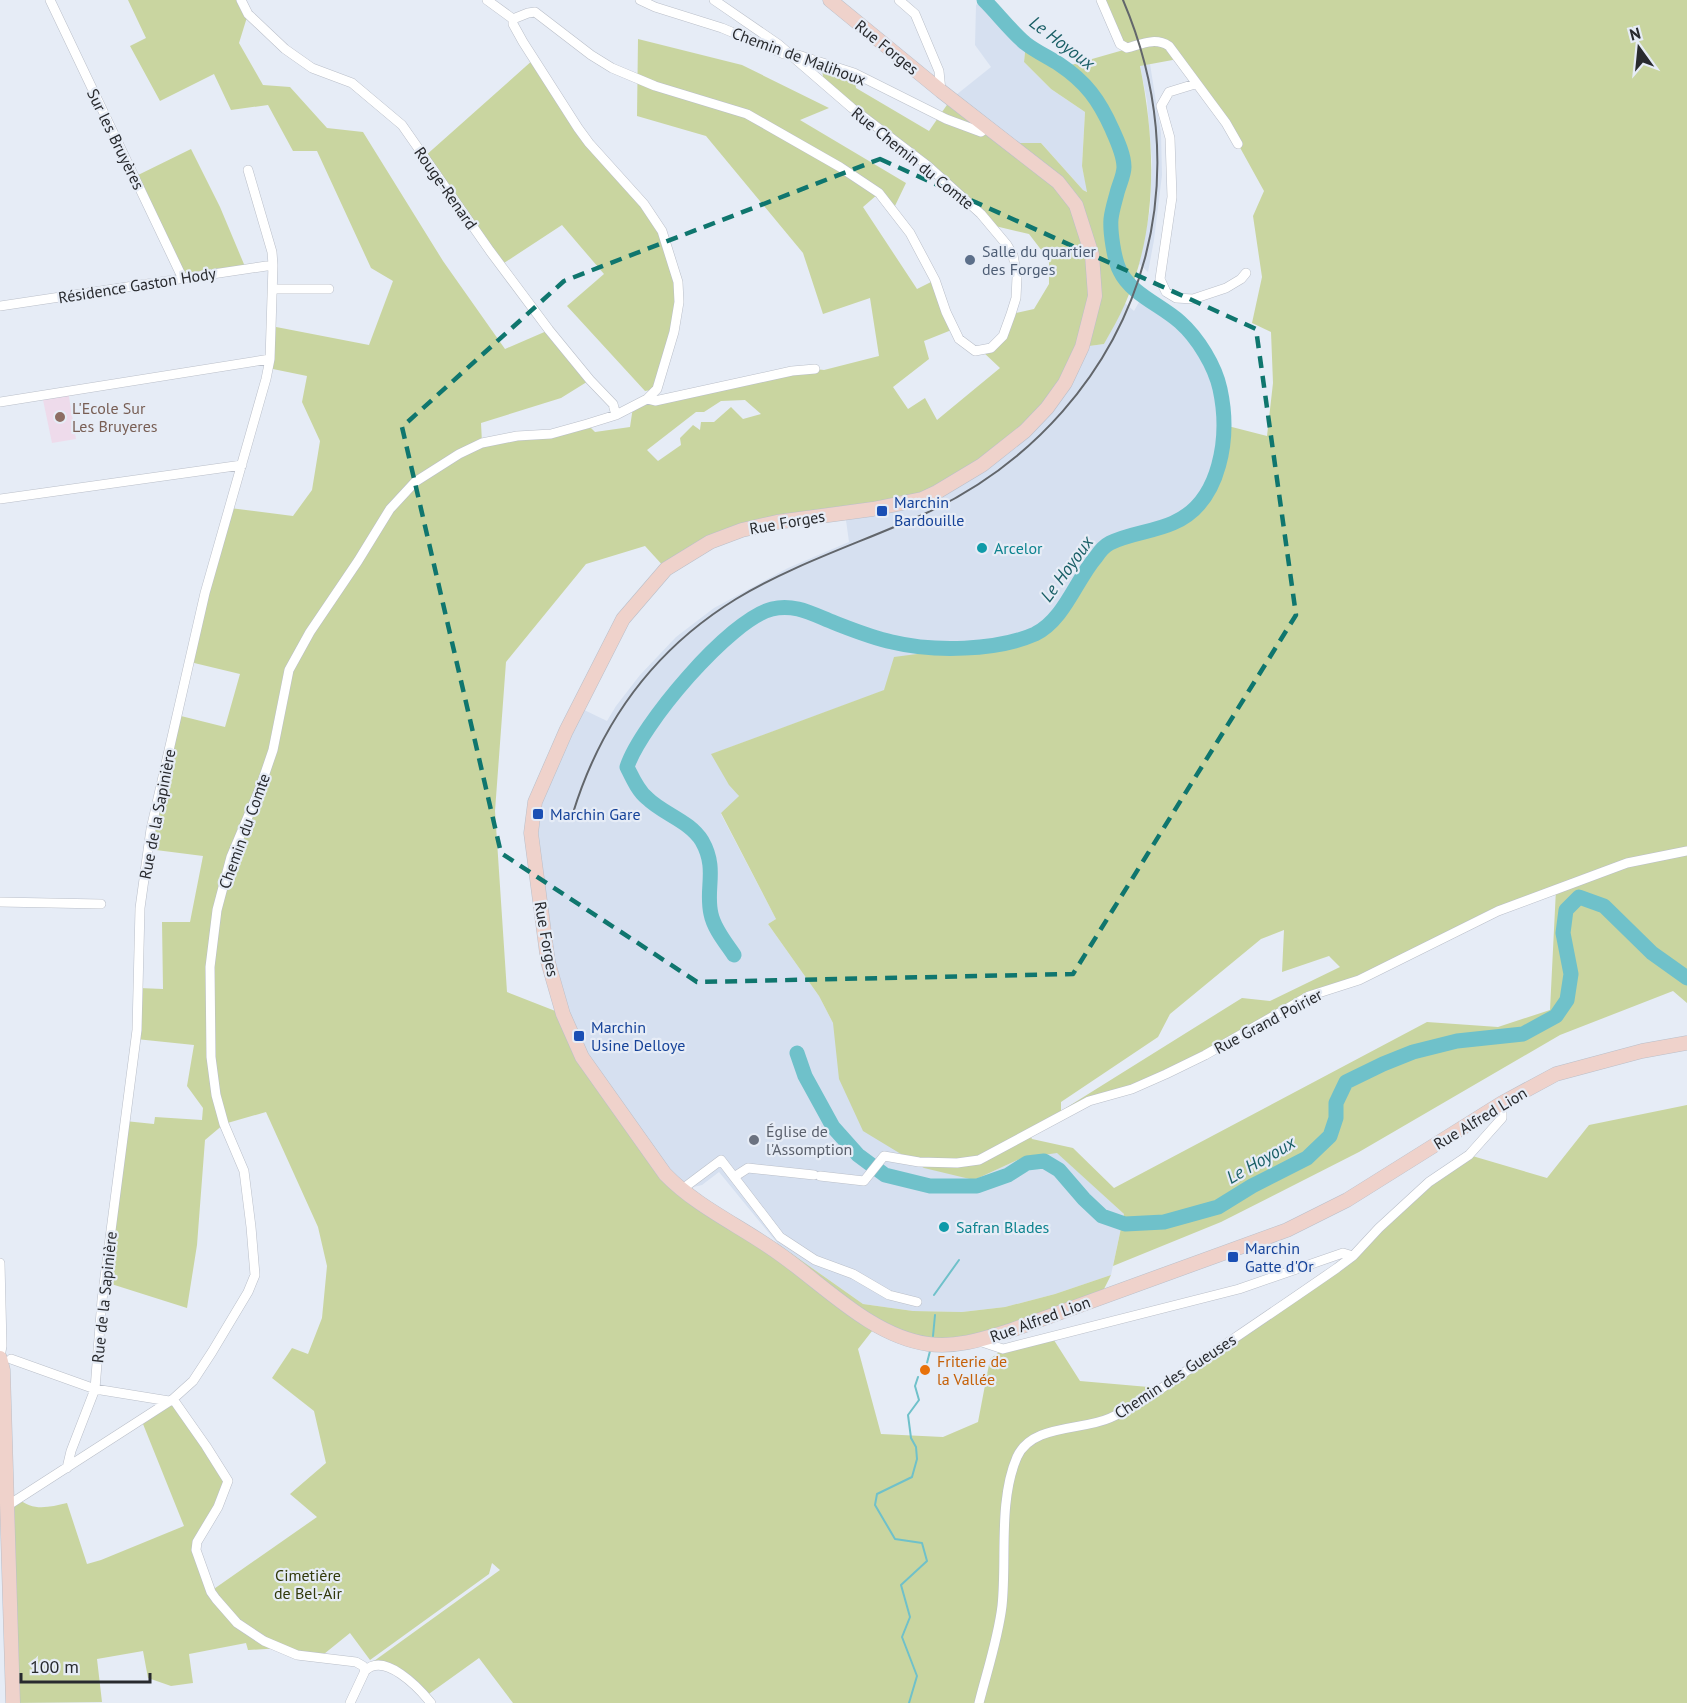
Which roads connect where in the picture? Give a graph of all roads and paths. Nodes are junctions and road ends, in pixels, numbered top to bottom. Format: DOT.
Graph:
graph roads {
  1 [pos="50,0"];
  2 [pos="241,0"];
  3 [pos="487,0"];
  4 [pos="640,0"];
  5 [pos="714,0"];
  6 [pos="830,0"];
  7 [pos="899,0"];
  8 [pos="1101,0"];
  9 [pos="513,19"];
  10 [pos="788,54"];
  11 [pos="1195,84"];
  12 [pos="941,91"];
  13 [pos="987,126"];
  14 [pos="1238,144"];
  15 [pos="248,170"];
  16 [pos="273,265"];
  17 [pos="1246,273"];
  18 [pos="182,277"];
  19 [pos="329,289"];
  20 [pos="274,290"];
  21 [pos="0,306"];
  22 [pos="270,359"];
  23 [pos="815,369"];
  24 [pos="647,399"];
  25 [pos="0,402"];
  26 [pos="616,415"];
  27 [pos="242,465"];
  28 [pos="0,499"];
  29 [pos="1687,851"];
  30 [pos="0,902"];
  31 [pos="101,904"];
  32 [pos="1687,1043"];
  33 [pos="1502,1103"];
  34 [pos="734,1178"];
  35 [pos="681,1190"];
  36 [pos="1353,1256"];
  37 [pos="0,1263"];
  38 [pos="916,1302"];
  39 [pos="979,1341"];
  40 [pos="4,1358"];
  41 [pos="94,1389"];
  42 [pos="171,1400"];
  43 [pos="67,1468"];
  44 [pos="3,1485"];
  45 [pos="7,1506"];
  46 [pos="365,1671"];
  47 [pos="13,1703"];
  48 [pos="350,1703"];
  49 [pos="431,1703"];
  50 [pos="979,1703"];
  1 -- 18 [label="street, Sur les Bruyères"];
  2 -- 26 [label="street, Rouge-Renard"];
  3 -- 9 [label="street"];
  4 -- 10 [label="street, Chemin de Malihoux"];
  5 -- 10 [label="street, Rue Chemin du Comte"];
  6 -- 12 [label="main road, Rue Forges"];
  7 -- 12 [label="street"];
  8 -- 11 [label="street"];
  9 -- 10 [label="street, Rue Chemin du Comte"];
  9 -- 24 [label="street"];
  10 -- 13 [label="street, Chemin de Malihoux"];
  11 -- 14 [label="street"];
  11 -- 17 [label="street"];
  12 -- 13 [label="main road, Rue Forges"];
  13 -- 35 [label="main road, Rue Forges"];
  15 -- 16 [label="street, Rue de la Sapinière"];
  16 -- 18 [label="street, Résidence Gaston Hody"];
  16 -- 20 [label="street, Rue de la Sapinière"];
  18 -- 21 [label="street, Résidence Gaston Hody"];
  19 -- 20 [label="street"];
  20 -- 22 [label="street, Rue de la Sapinière"];
  22 -- 25 [label="street"];
  22 -- 27 [label="street, Rue de la Sapinière"];
  23 -- 24 [label="street"];
  24 -- 26 [label="street"];
  26 -- 42 [label="street, Chemin du Comte"];
  27 -- 28 [label="street"];
  27 -- 41 [label="street, Rue de la Sapinière"];
  29 -- 34 [label="street, Rue Grand Poirier"];
  30 -- 31 [label="street"];
  32 -- 33 [label="main road, Rue Alfred Lion"];
  33 -- 36 [label="street, Chemin des Gueuses"];
  33 -- 39 [label="main road, Rue Alfred Lion"];
  34 -- 35 [label="street"];
  34 -- 38 [label="street"];
  35 -- 39 [label="main road, Rue Alfred Lion"];
  36 -- 39 [label="street"];
  36 -- 50 [label="street, Chemin des Gueuses"];
  37 -- 40 [label="street"];
  40 -- 41 [label="street"];
  40 -- 44 [label="main road"];
  41 -- 42 [label="street"];
  41 -- 43 [label="street, Rue de la Sapinière"];
  42 -- 43 [label="street, Chemin du Comte"];
  42 -- 46 [label="street"];
  43 -- 45 [label="street, Chemin du Comte"];
  44 -- 45 [label="main road"];
  45 -- 47 [label="main road"];
  46 -- 48 [label="street"];
  46 -- 49 [label="street"];
}
